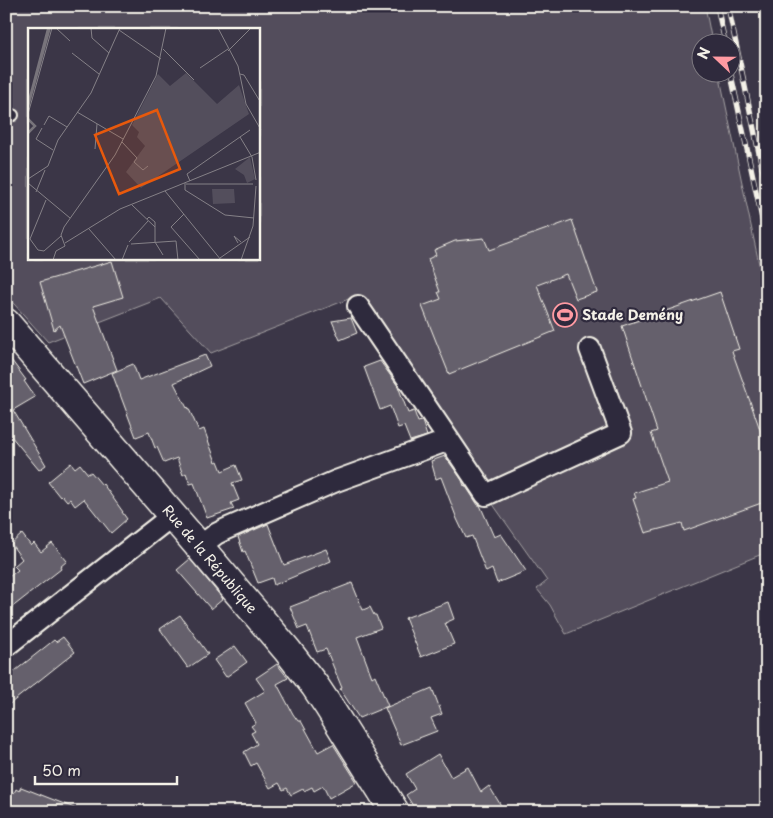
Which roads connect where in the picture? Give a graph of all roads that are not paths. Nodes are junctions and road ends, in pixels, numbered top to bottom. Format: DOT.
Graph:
graph roads {
  1 [pos="358,306"];
  2 [pos="6,323"];
  3 [pos="590,348"];
  4 [pos="450,440"];
  5 [pos="173,515"];
  6 [pos="199,547"];
  7 [pos="6,646"];
  8 [pos="395,812"];
  1 -- 4 [label="street"];
  2 -- 5 [label="main road, Rue de la République"];
  3 -- 4 [label="street"];
  4 -- 6 [label="street"];
  5 -- 6 [label="main road, Rue de la République"];
  5 -- 7 [label="street"];
  6 -- 8 [label="main road, Rue de la République"];
}
